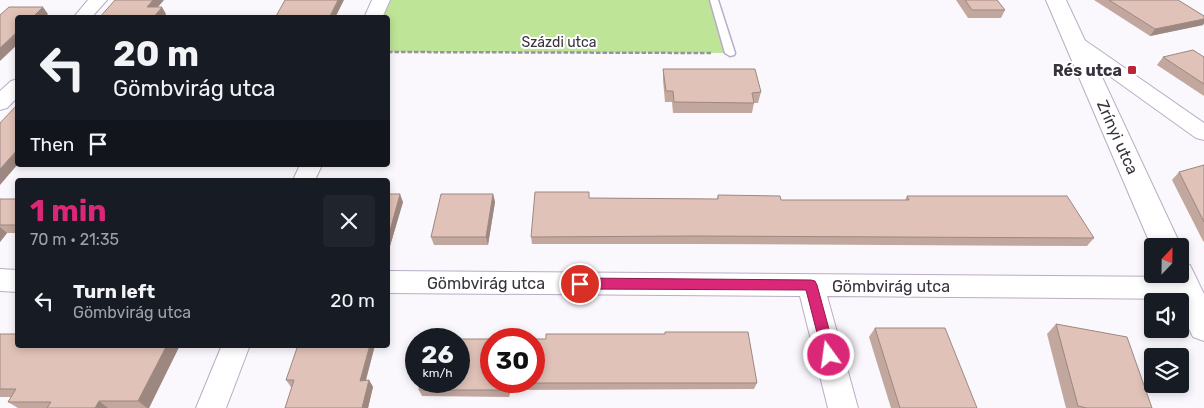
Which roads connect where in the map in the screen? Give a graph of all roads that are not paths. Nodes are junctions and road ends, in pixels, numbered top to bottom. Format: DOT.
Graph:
graph roads {
  1 [pos="98,0"];
  2 [pos="381,0"];
  3 [pos="714,0"];
  4 [pos="1056,0"];
  5 [pos="84,15"];
  6 [pos="375,15"];
  7 [pos="1076,43"];
  8 [pos="730,53"];
  9 [pos="15,87"];
  10 [pos="0,103"];
  11 [pos="1204,132"];
  12 [pos="1162,238"];
  13 [pos="0,280"];
  14 [pos="15,280"];
  15 [pos="1144,281"];
  16 [pos="390,282"];
  17 [pos="1183,283"];
  18 [pos="811,285"];
  19 [pos="1204,327"];
  20 [pos="235,348"];
  21 [pos="210,408"];
  22 [pos="842,408"];
  1 -- 5 [label="street"];
  2 -- 6 [label="street"];
  3 -- 8 [label="lane"];
  4 -- 7 [label="main road, Zrínyi utca"];
  7 -- 11 [label="street"];
  7 -- 12 [label="main road, Zrínyi utca"];
  9 -- 10 [label="street"];
  13 -- 14 [label="street"];
  15 -- 18 [label="street, Gömbvirág utca"];
  16 -- 18 [label="street, Gömbvirág utca"];
  17 -- 19 [label="main road"];
  18 -- 22 [label="street"];
  20 -- 21 [label="street"];
}
